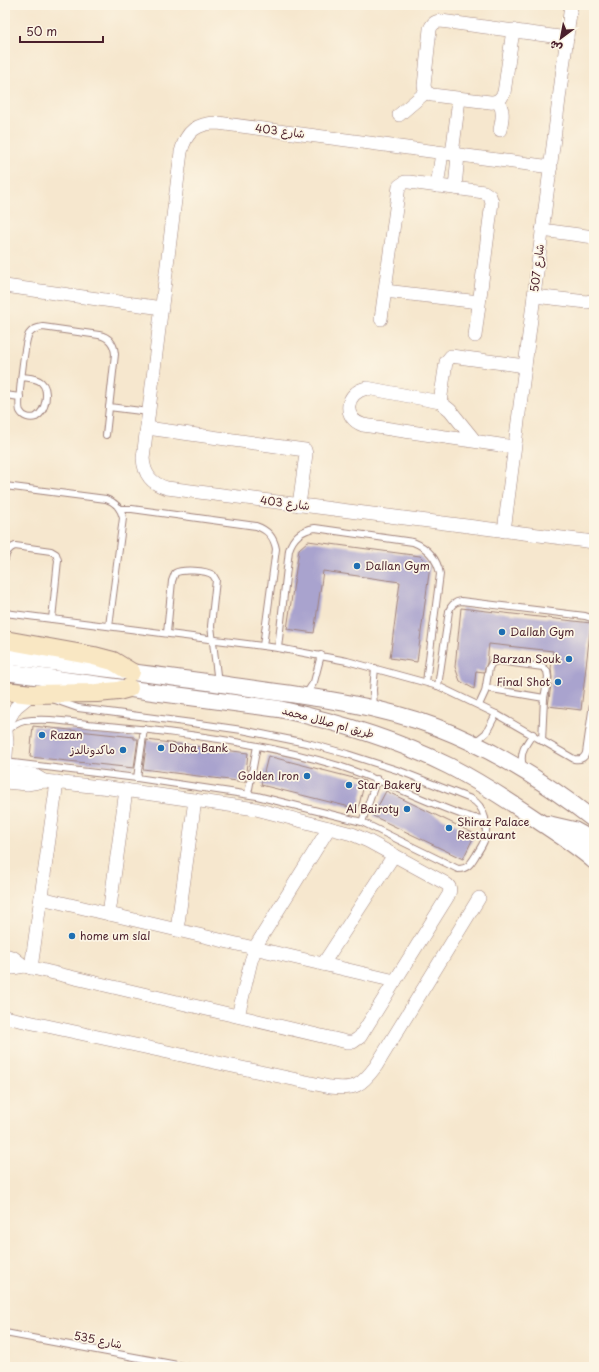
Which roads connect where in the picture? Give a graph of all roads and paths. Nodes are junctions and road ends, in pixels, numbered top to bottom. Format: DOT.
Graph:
graph roads {
  1 [pos="571,5"];
  2 [pos="513,30"];
  3 [pos="567,38"];
  4 [pos="426,92"];
  5 [pos="459,99"];
  6 [pos="497,101"];
  7 [pos="399,115"];
  8 [pos="500,130"];
  9 [pos="451,154"];
  10 [pos="550,167"];
  11 [pos="437,186"];
  12 [pos="455,188"];
  13 [pos="542,230"];
  14 [pos="594,237"];
  15 [pos="5,286"];
  16 [pos="384,291"];
  17 [pos="534,296"];
  18 [pos="594,300"];
  19 [pos="478,302"];
  20 [pos="162,308"];
  21 [pos="381,319"];
  22 [pos="474,336"];
  23 [pos="525,366"];
  24 [pos="22,377"];
  25 [pos="5,395"];
  26 [pos="20,397"];
  27 [pos="440,402"];
  28 [pos="109,407"];
  29 [pos="149,412"];
  30 [pos="147,428"];
  31 [pos="106,435"];
  32 [pos="475,441"];
  33 [pos="514,447"];
  34 [pos="5,486"];
  35 [pos="299,505"];
  36 [pos="120,509"];
  37 [pos="504,531"];
  38 [pos="594,542"];
  39 [pos="5,559"];
  40 [pos="5,613"];
  41 [pos="52,619"];
  42 [pos="594,619"];
  43 [pos="109,626"];
  44 [pos="167,633"];
  45 [pos="212,639"];
  46 [pos="5,640"];
  47 [pos="263,646"];
  48 [pos="278,648"];
  49 [pos="321,655"];
  50 [pos="5,656"];
  51 [pos="375,668"];
  52 [pos="5,672"];
  53 [pos="130,680"];
  54 [pos="426,682"];
  55 [pos="218,683"];
  56 [pos="438,686"];
  57 [pos="486,688"];
  58 [pos="5,691"];
  59 [pos="37,694"];
  60 [pos="305,696"];
  61 [pos="594,697"];
  62 [pos="544,698"];
  63 [pos="479,705"];
  64 [pos="374,708"];
  65 [pos="496,714"];
  66 [pos="6,725"];
  67 [pos="144,729"];
  68 [pos="532,734"];
  69 [pos="542,740"];
  70 [pos="471,743"];
  71 [pos="257,746"];
  72 [pos="5,766"];
  73 [pos="526,774"];
  74 [pos="137,778"];
  75 [pos="377,779"];
  76 [pos="5,782"];
  77 [pos="51,782"];
  78 [pos="126,790"];
  79 [pos="248,794"];
  80 [pos="195,800"];
  81 [pos="485,819"];
  82 [pos="594,820"];
  83 [pos="362,822"];
  84 [pos="542,824"];
  85 [pos="329,828"];
  86 [pos="594,841"];
  87 [pos="394,855"];
  88 [pos="594,861"];
  89 [pos="41,898"];
  90 [pos="479,898"];
  91 [pos="109,914"];
  92 [pos="177,930"];
  93 [pos="255,949"];
  94 [pos="5,955"];
  95 [pos="323,964"];
  96 [pos="27,967"];
  97 [pos="5,968"];
  98 [pos="395,981"];
  99 [pos="238,1016"];
  100 [pos="5,1017"];
  101 [pos="5,1333"];
  102 [pos="188,1367"];
  1 -- 3 [label="street, شارع 507"];
  2 -- 3 [label="street"];
  2 -- 4 [label="street"];
  2 -- 6 [label="street"];
  3 -- 10 [label="street, شارع 507"];
  4 -- 5 [label="street"];
  4 -- 7 [label="street"];
  5 -- 6 [label="street"];
  5 -- 9 [label="street"];
  6 -- 8 [label="street"];
  9 -- 10 [label="street, شارع 403"];
  9 -- 11 [label="street"];
  9 -- 12 [label="street"];
  9 -- 20 [label="street, شارع 403"];
  10 -- 13 [label="street, شارع 507"];
  11 -- 12 [label="street"];
  11 -- 16 [label="street"];
  12 -- 19 [label="street"];
  13 -- 14 [label="street"];
  13 -- 17 [label="street, شارع 507"];
  15 -- 20 [label="street"];
  16 -- 19 [label="street"];
  16 -- 21 [label="street"];
  17 -- 18 [label="street"];
  17 -- 23 [label="street, شارع 507"];
  19 -- 22 [label="street"];
  20 -- 29 [label="street, شارع 403"];
  23 -- 27 [label="street"];
  23 -- 33 [label="street, شارع 507"];
  24 -- 26 [label="lane"];
  24 -- 26 [label="lane"];
  24 -- 28 [label="lane"];
  25 -- 26 [label="lane"];
  27 -- 32 [label="street"];
  27 -- 32 [label="street"];
  28 -- 29 [label="lane"];
  28 -- 31 [label="lane"];
  29 -- 30 [label="street, شارع 403"];
  30 -- 35 [label="street, شارع 403"];
  30 -- 35 [label="street"];
  32 -- 33 [label="street"];
  33 -- 37 [label="street, شارع 507"];
  34 -- 36 [label="lane"];
  35 -- 37 [label="street, شارع 403"];
  36 -- 43 [label="lane"];
  36 -- 47 [label="lane"];
  37 -- 38 [label="street, شارع 403"];
  39 -- 41 [label="lane"];
  40 -- 41 [label="lane"];
  41 -- 43 [label="lane"];
  42 -- 56 [label="lane"];
  43 -- 44 [label="lane"];
  44 -- 45 [label="lane"];
  44 -- 45 [label="lane"];
  45 -- 47 [label="lane"];
  45 -- 55 [label="lane"];
  46 -- 53 [label="main road"];
  47 -- 48 [label="lane"];
  48 -- 49 [label="lane"];
  48 -- 54 [label="lane"];
  49 -- 51 [label="lane"];
  49 -- 60 [label="lane"];
  50 -- 53 [label="street, طريق ام صلال محمد"];
  51 -- 54 [label="lane"];
  51 -- 64 [label="lane"];
  52 -- 53 [label="street, طريق ام صلال محمد"];
  53 -- 55 [label="street, طريق ام صلال محمد"];
  53 -- 59 [label="main road"];
  53 -- 84 [label="street, طريق ام صلال محمد"];
  54 -- 56 [label="lane"];
  55 -- 60 [label="street, طريق ام صلال محمد"];
  56 -- 63 [label="lane"];
  57 -- 62 [label="lane"];
  57 -- 62 [label="lane"];
  57 -- 63 [label="lane"];
  58 -- 59 [label="main road"];
  59 -- 66 [label="street"];
  59 -- 81 [label="lane"];
  60 -- 64 [label="street, طريق ام صلال محمد"];
  61 -- 69 [label="lane"];
  62 -- 69 [label="lane"];
  63 -- 65 [label="lane"];
  64 -- 70 [label="street, طريق ام صلال محمد"];
  65 -- 68 [label="lane"];
  65 -- 70 [label="lane"];
  66 -- 67 [label="lane"];
  66 -- 72 [label="street"];
  67 -- 71 [label="lane"];
  67 -- 74 [label="lane"];
  68 -- 69 [label="lane"];
  68 -- 73 [label="lane"];
  70 -- 73 [label="street, طريق ام صلال محمد"];
  71 -- 75 [label="lane"];
  71 -- 79 [label="lane"];
  72 -- 74 [label="lane"];
  72 -- 77 [label="street"];
  73 -- 82 [label="street, طريق ام صلال محمد"];
  74 -- 79 [label="lane"];
  75 -- 81 [label="lane"];
  75 -- 83 [label="lane"];
  76 -- 77 [label="street"];
  77 -- 78 [label="street"];
  77 -- 89 [label="street"];
  78 -- 80 [label="street"];
  78 -- 91 [label="street"];
  79 -- 83 [label="lane"];
  80 -- 85 [label="street"];
  80 -- 92 [label="street"];
  81 -- 83 [label="lane"];
  84 -- 86 [label="street"];
  84 -- 88 [label="street, طريق ام صلال محمد"];
  85 -- 87 [label="street"];
  85 -- 93 [label="street"];
  87 -- 95 [label="street"];
  87 -- 98 [label="street"];
  89 -- 91 [label="street"];
  89 -- 96 [label="street"];
  90 -- 100 [label="street"];
  91 -- 92 [label="street"];
  92 -- 93 [label="street"];
  93 -- 95 [label="street"];
  93 -- 99 [label="street"];
  94 -- 96 [label="street"];
  95 -- 98 [label="street"];
  96 -- 97 [label="street"];
  96 -- 99 [label="street"];
  98 -- 99 [label="street"];
  101 -- 102 [label="lane, شارع 535"];
}
